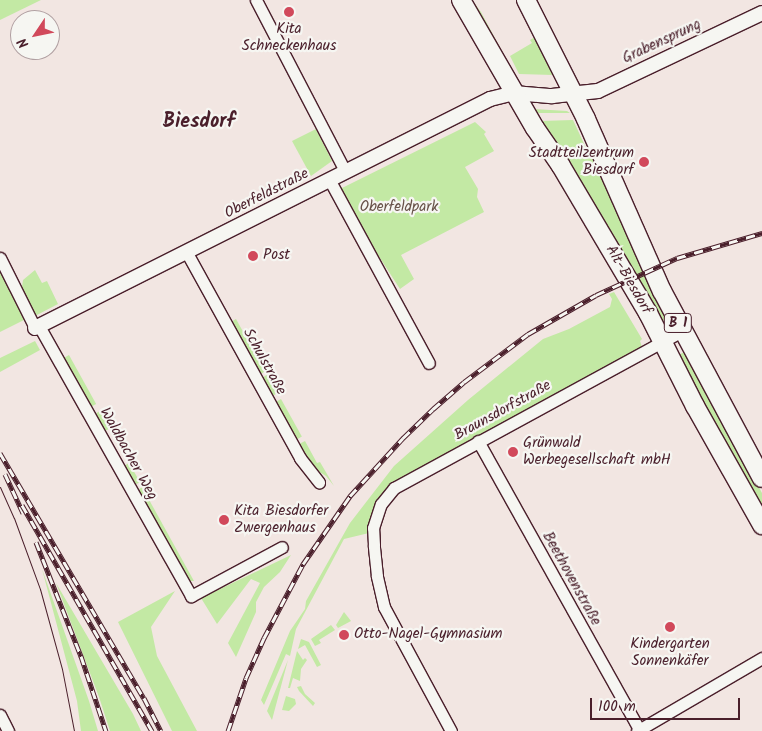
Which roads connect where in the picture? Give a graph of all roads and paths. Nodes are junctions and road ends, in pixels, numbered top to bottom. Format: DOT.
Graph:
graph roads {
  1 [pos="256,0"];
  2 [pos="461,0"];
  3 [pos="526,0"];
  4 [pos="762,13"];
  5 [pos="514,93"];
  6 [pos="574,95"];
  7 [pos="345,171"];
  8 [pos="330,181"];
  9 [pos="187,253"];
  10 [pos="0,258"];
  11 [pos="37,327"];
  12 [pos="682,331"];
  13 [pos="662,342"];
  14 [pos="429,363"];
  15 [pos="478,441"];
  16 [pos="762,478"];
  17 [pos="319,482"];
  18 [pos="762,525"];
  19 [pos="282,548"];
  20 [pos="762,658"];
  21 [pos="0,715"];
  22 [pos="8,731"];
  23 [pos="451,731"];
  24 [pos="638,731"];
  1 -- 7 [label="street"];
  2 -- 5 [label="main road, Alt-Biesdorf / B 1"];
  3 -- 6 [label="main road, Alt-Biesdorf / B 1"];
  4 -- 6 [label="street, Grabensprung"];
  5 -- 6 [label="street"];
  5 -- 7 [label="street, Oberfeldstraße"];
  5 -- 13 [label="main road, Alt-Biesdorf / B 1"];
  6 -- 12 [label="main road, Alt-Biesdorf / B 1"];
  7 -- 8 [label="street, Oberfeldstraße"];
  8 -- 9 [label="street, Oberfeldstraße"];
  8 -- 14 [label="street"];
  9 -- 11 [label="street, Oberfeldstraße"];
  9 -- 17 [label="street, Schulstraße"];
  10 -- 11 [label="street, Waldbacher Weg"];
  11 -- 19 [label="street, Waldbacher Weg"];
  12 -- 13 [label="street, Braunsdorfstraße"];
  12 -- 16 [label="main road, Alt-Biesdorf / B 1"];
  13 -- 15 [label="street, Braunsdorfstraße"];
  13 -- 18 [label="main road, Alt-Biesdorf / B 1"];
  15 -- 23 [label="street, Braunsdorfstraße"];
  15 -- 24 [label="street, Beethovenstraße"];
  20 -- 24 [label="street"];
  21 -- 22 [label="street"];
}
